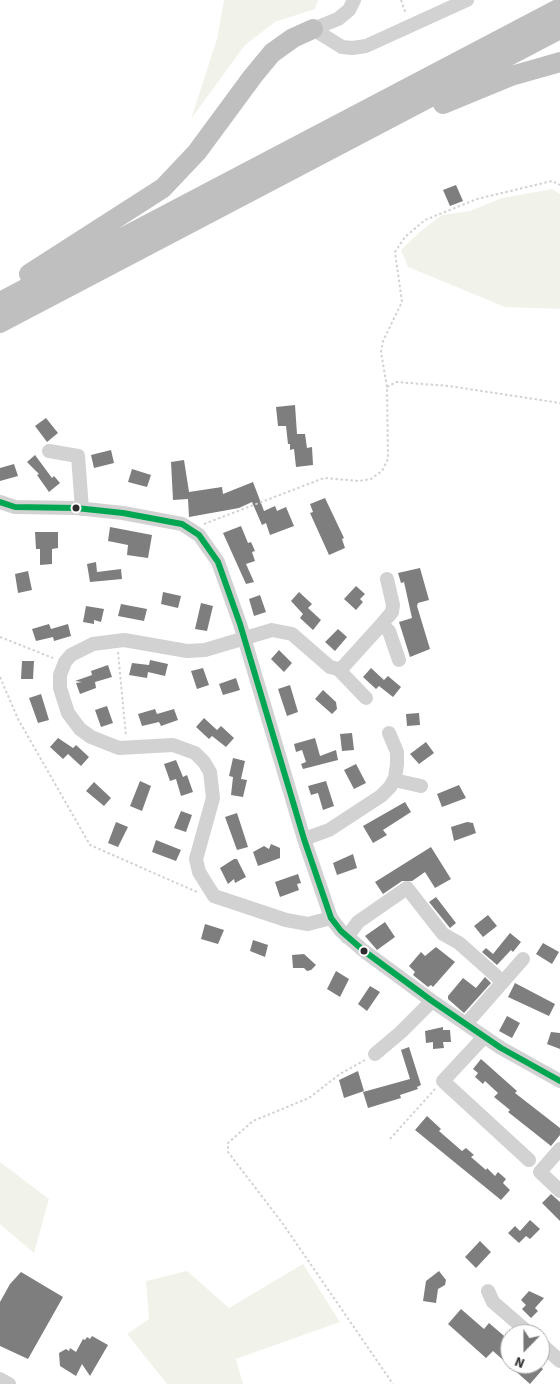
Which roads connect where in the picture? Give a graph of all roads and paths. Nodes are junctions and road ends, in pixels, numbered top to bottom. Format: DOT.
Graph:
graph roads {
  1 [pos="354,0"];
  2 [pos="400,0"];
  3 [pos="468,0"];
  4 [pos="560,8"];
  5 [pos="412,25"];
  6 [pos="313,29"];
  7 [pos="560,29"];
  8 [pos="560,62"];
  9 [pos="560,185"];
  10 [pos="184,227"];
  11 [pos="0,291"];
  12 [pos="0,302"];
  13 [pos="0,323"];
  14 [pos="387,387"];
  15 [pos="560,403"];
  16 [pos="48,451"];
  17 [pos="0,502"];
  18 [pos="82,509"];
  19 [pos="192,529"];
  20 [pos="387,579"];
  21 [pos="381,625"];
  22 [pos="0,637"];
  23 [pos="244,638"];
  24 [pos="117,640"];
  25 [pos="399,660"];
  26 [pos="65,662"];
  27 [pos="338,669"];
  28 [pos="0,676"];
  29 [pos="366,698"];
  30 [pos="389,733"];
  31 [pos="126,749"];
  32 [pos="394,780"];
  33 [pos="421,786"];
  34 [pos="304,839"];
  35 [pos="214,896"];
  36 [pos="331,918"];
  37 [pos="347,937"];
  38 [pos="523,960"];
  39 [pos="503,982"];
  40 [pos="432,1000"];
  41 [pos="466,1024"];
  42 [pos="484,1037"];
  43 [pos="375,1054"];
  44 [pos="560,1080"];
  45 [pos="443,1081"];
  46 [pos="390,1139"];
  47 [pos="560,1149"];
  48 [pos="529,1160"];
  49 [pos="560,1191"];
  50 [pos="488,1291"];
  51 [pos="518,1324"];
  52 [pos="550,1352"];
  53 [pos="560,1361"];
  54 [pos="0,1379"];
  55 [pos="9,1384"];
  56 [pos="393,1384"];
  1 -- 6 [label="street"];
  2 -- 5 [label="path"];
  3 -- 5 [label="street"];
  4 -- 12 [label="highway"];
  5 -- 6 [label="street"];
  6 -- 11 [label="highway"];
  7 -- 10 [label="highway"];
  8 -- 10 [label="highway"];
  9 -- 14 [label="path"];
  10 -- 13 [label="highway"];
  14 -- 15 [label="path"];
  14 -- 19 [label="path"];
  16 -- 18 [label="street"];
  17 -- 18 [label="street"];
  18 -- 19 [label="street"];
  19 -- 23 [label="street"];
  20 -- 21 [label="street"];
  21 -- 25 [label="street"];
  21 -- 27 [label="street"];
  22 -- 26 [label="path"];
  23 -- 24 [label="street"];
  23 -- 27 [label="street"];
  23 -- 34 [label="street"];
  24 -- 26 [label="street"];
  24 -- 31 [label="path"];
  26 -- 31 [label="street"];
  27 -- 29 [label="street"];
  28 -- 35 [label="path"];
  30 -- 32 [label="street"];
  31 -- 35 [label="street"];
  32 -- 33 [label="street"];
  32 -- 34 [label="street"];
  34 -- 36 [label="street"];
  35 -- 36 [label="street"];
  36 -- 37 [label="street"];
  37 -- 39 [label="street"];
  37 -- 40 [label="street"];
  38 -- 39 [label="street"];
  39 -- 41 [label="street"];
  40 -- 41 [label="street"];
  40 -- 43 [label="street"];
  41 -- 42 [label="street"];
  42 -- 44 [label="street"];
  42 -- 45 [label="street"];
  43 -- 56 [label="path"];
  45 -- 46 [label="path"];
  45 -- 48 [label="street"];
  47 -- 49 [label="street"];
  50 -- 51 [label="street"];
  52 -- 53 [label="street"];
  54 -- 55 [label="street"];
}
